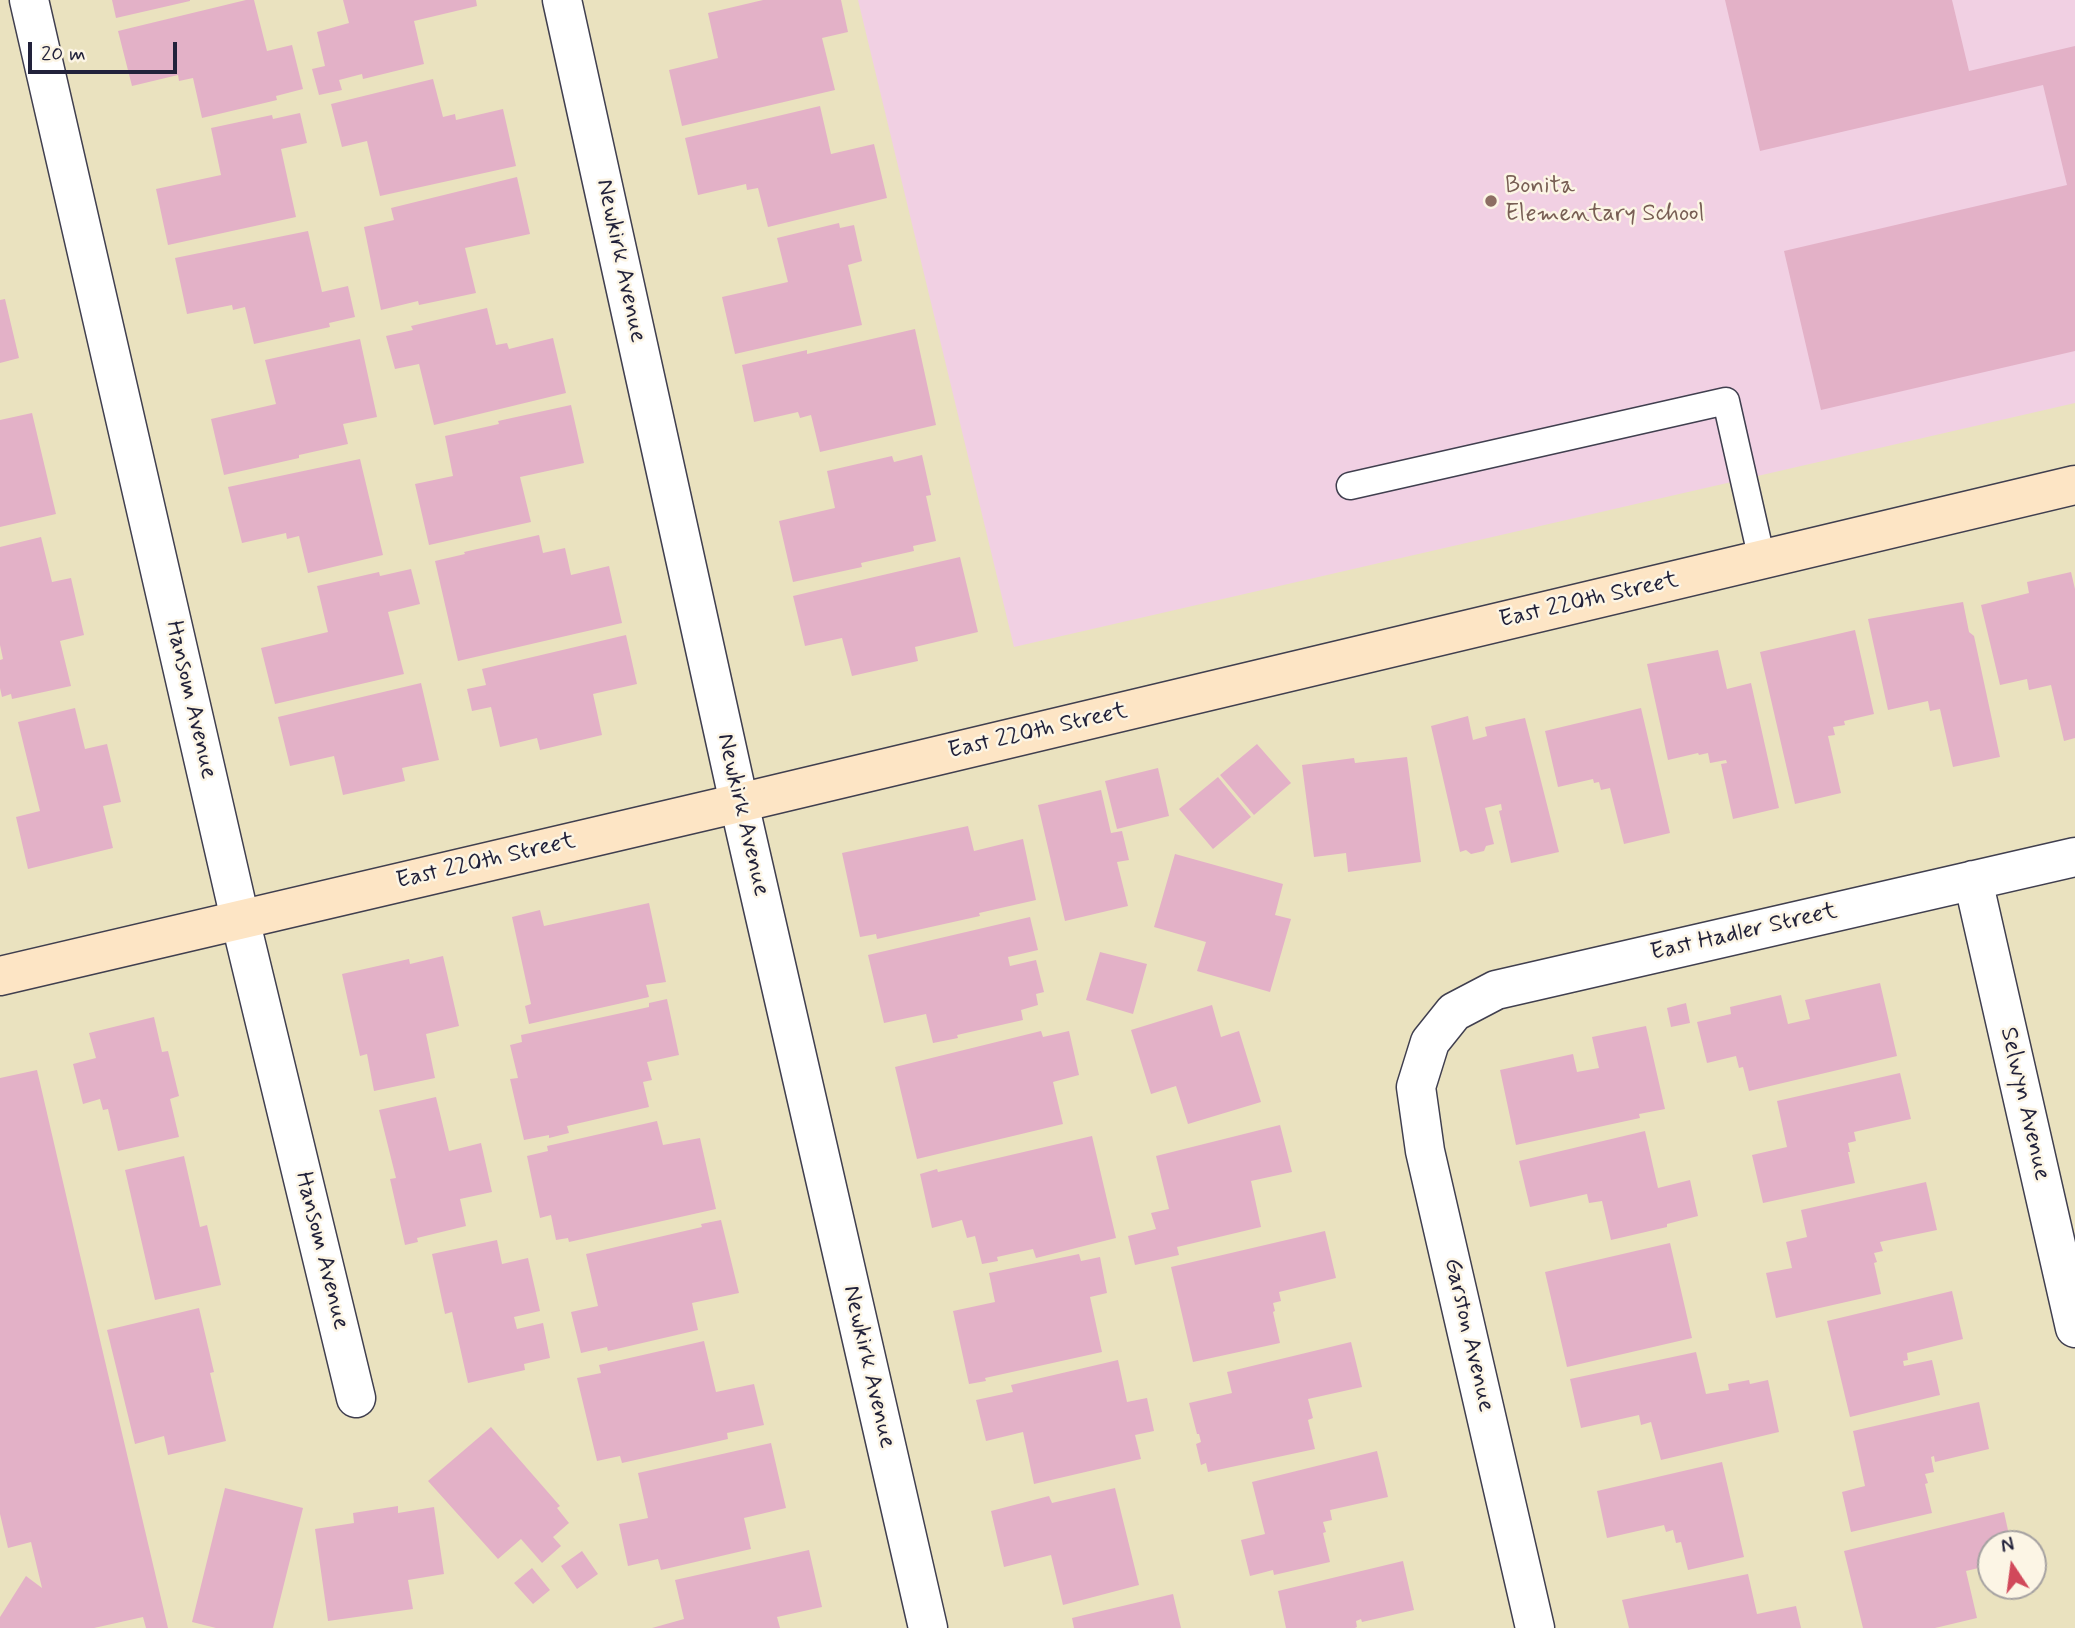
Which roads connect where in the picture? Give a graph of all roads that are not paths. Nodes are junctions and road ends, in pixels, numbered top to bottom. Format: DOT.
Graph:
graph roads {
  1 [pos="29,0"];
  2 [pos="562,0"];
  3 [pos="2075,485"];
  4 [pos="1350,486"];
  5 [pos="1762,560"];
  6 [pos="739,803"];
  7 [pos="2075,857"];
  8 [pos="1973,880"];
  9 [pos="240,919"];
  10 [pos="0,976"];
  11 [pos="1430,1042"];
  12 [pos="2075,1328"];
  13 [pos="356,1398"];
  14 [pos="928,1628"];
  15 [pos="1535,1628"];
  1 -- 9 [label="street, Hansom Avenue"];
  2 -- 6 [label="street, Newkirk Avenue"];
  3 -- 5 [label="street, East 220th Street"];
  4 -- 5 [label="lane"];
  5 -- 6 [label="street, East 220th Street"];
  6 -- 9 [label="street, East 220th Street"];
  6 -- 14 [label="street, Newkirk Avenue"];
  7 -- 8 [label="street, East Hadler Street"];
  8 -- 11 [label="street, East Hadler Street"];
  8 -- 12 [label="street, Selwyn Avenue"];
  9 -- 10 [label="street, East 220th Street"];
  9 -- 13 [label="street, Hansom Avenue"];
  11 -- 15 [label="street, Garston Avenue"];
}
